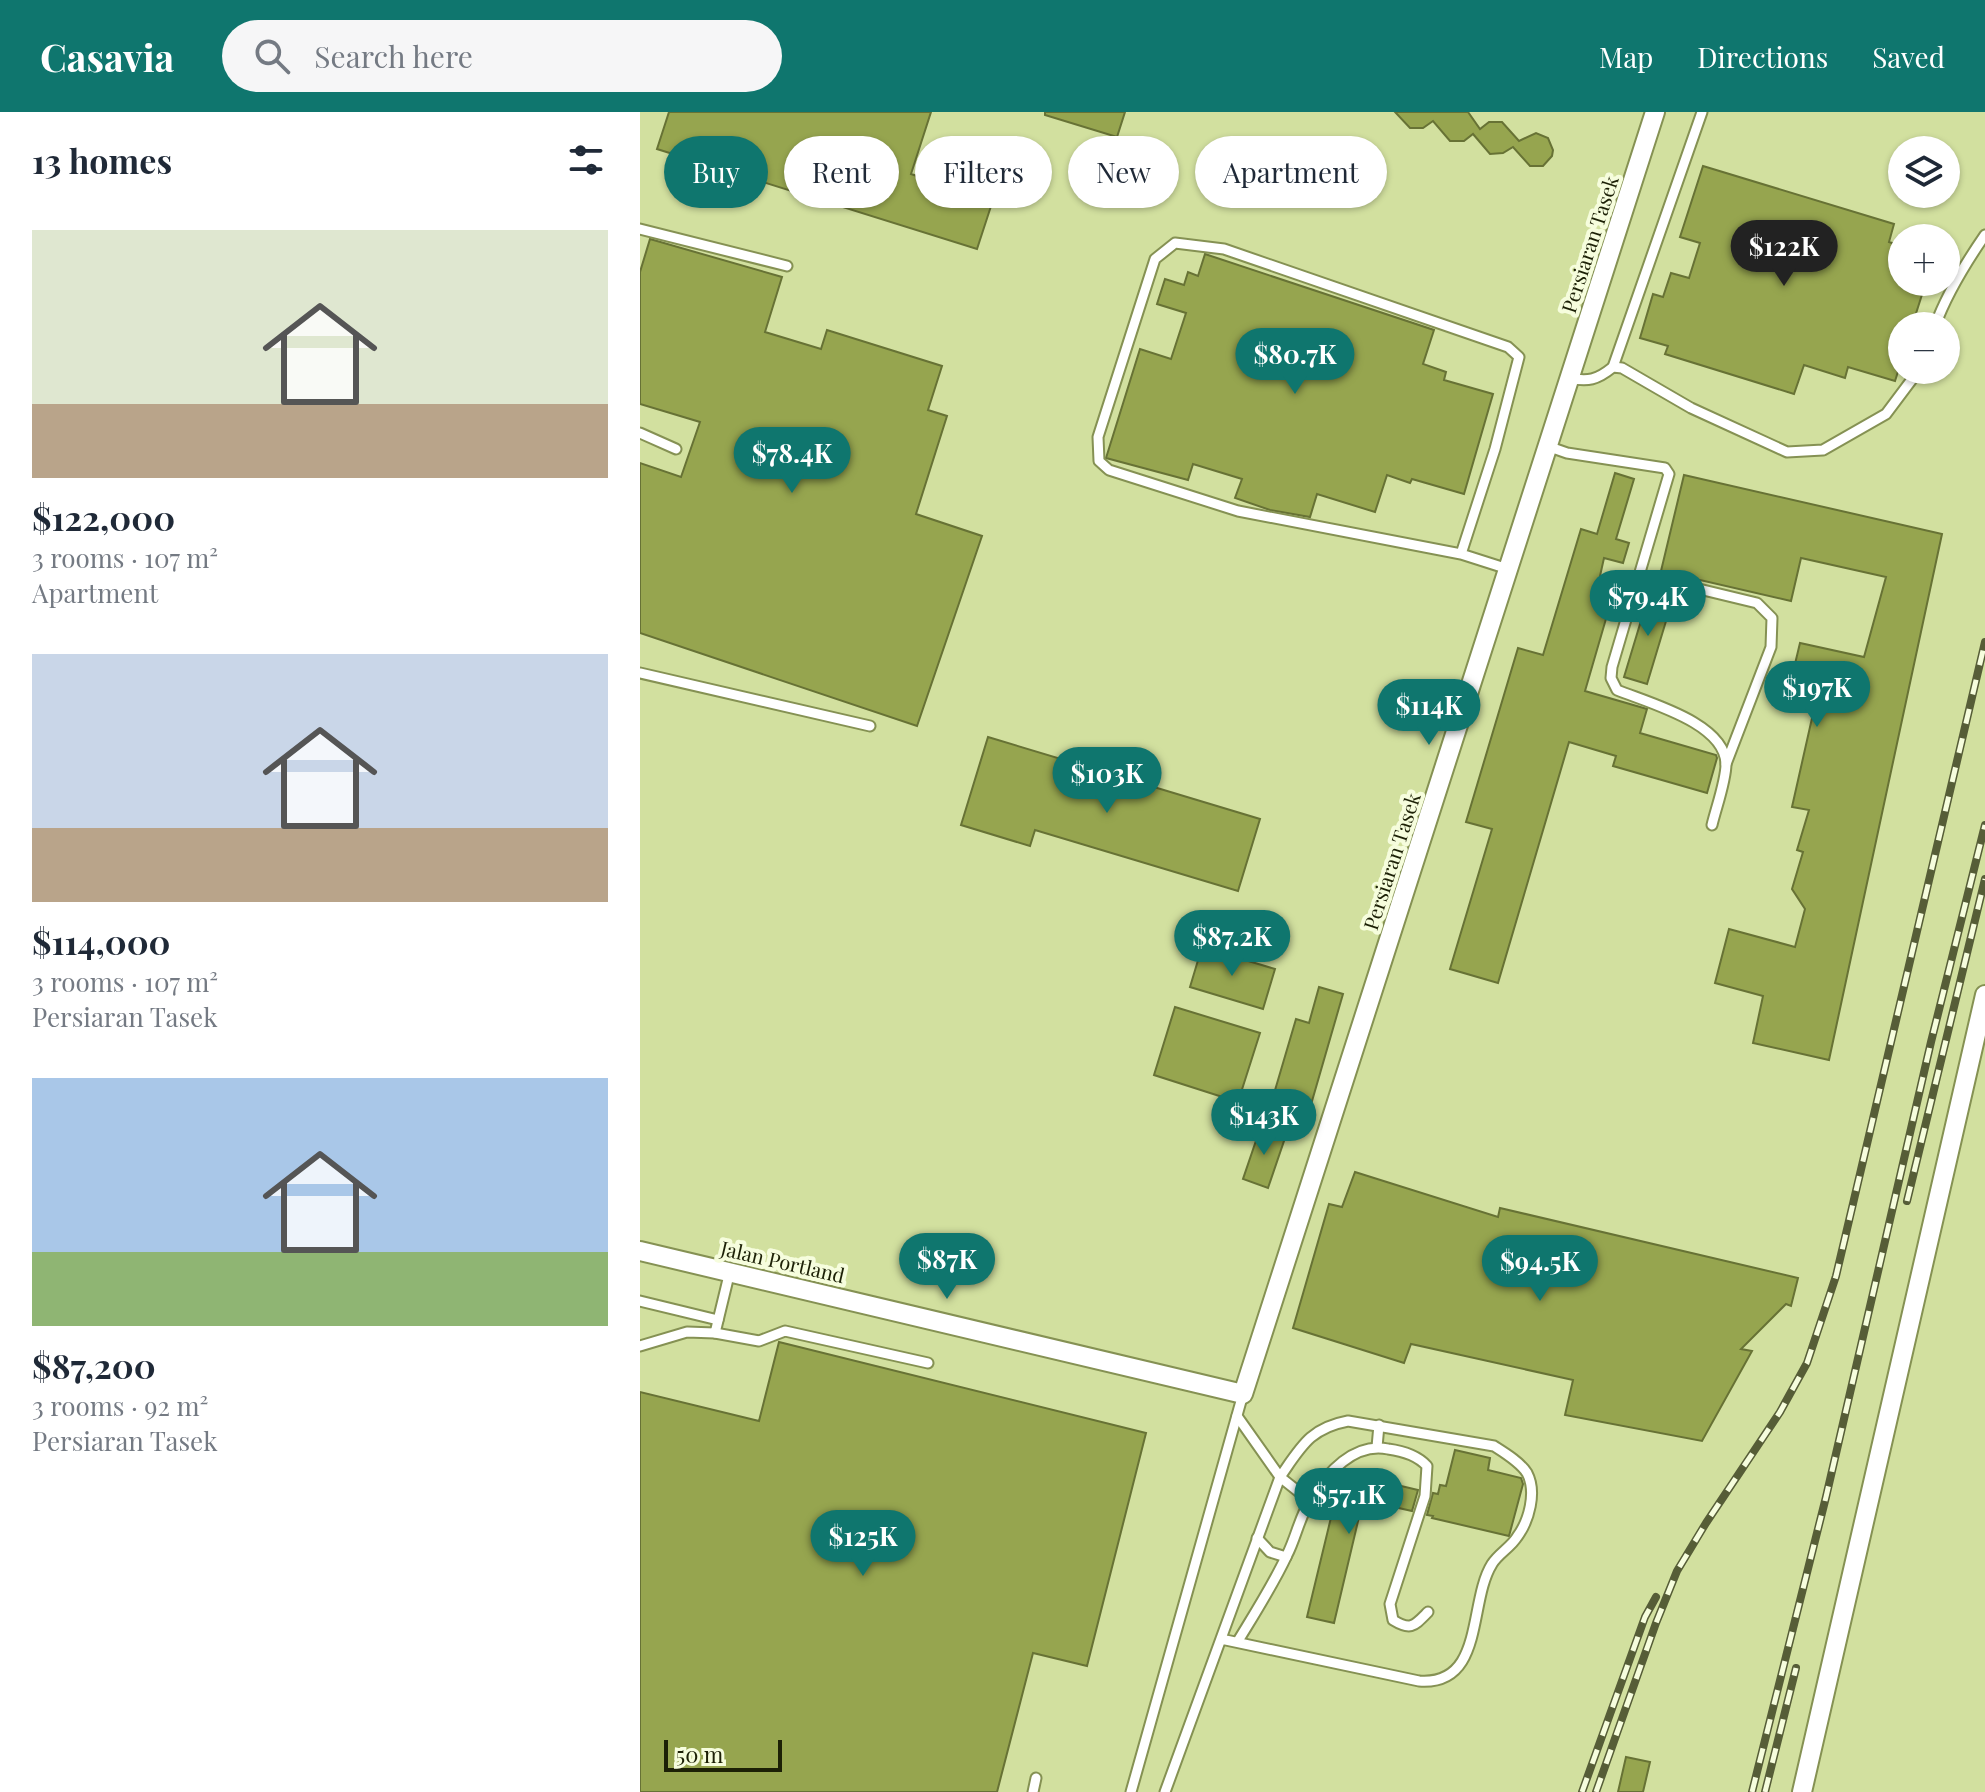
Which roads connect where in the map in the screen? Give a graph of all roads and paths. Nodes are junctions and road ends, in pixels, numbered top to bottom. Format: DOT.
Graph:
graph roads {
  1 [pos="1655,112"];
  2 [pos="1702,112"];
  3 [pos="640,229"];
  4 [pos="1985,235"];
  5 [pos="787,266"];
  6 [pos="1940,312"];
  7 [pos="1613,367"];
  8 [pos="1569,378"];
  9 [pos="1908,384"];
  10 [pos="640,433"];
  11 [pos="1547,446"];
  12 [pos="676,449"];
  13 [pos="1461,554"];
  14 [pos="1508,569"];
  15 [pos="1641,575"];
  16 [pos="640,673"];
  17 [pos="870,726"];
  18 [pos="1726,764"];
  19 [pos="1712,825"];
  20 [pos="1985,995"];
  21 [pos="640,1251"];
  22 [pos="730,1271"];
  23 [pos="640,1301"];
  24 [pos="718,1320"];
  25 [pos="715,1333"];
  26 [pos="640,1346"];
  27 [pos="928,1363"];
  28 [pos="1243,1394"];
  29 [pos="1237,1416"];
  30 [pos="1379,1425"];
  31 [pos="1377,1447"];
  32 [pos="1280,1477"];
  33 [pos="1309,1500"];
  34 [pos="1257,1538"];
  35 [pos="1286,1557"];
  36 [pos="1428,1612"];
  37 [pos="1221,1639"];
  38 [pos="1238,1641"];
  39 [pos="1036,1778"];
  40 [pos="1033,1792"];
  41 [pos="1131,1792"];
  42 [pos="1165,1792"];
  43 [pos="1802,1792"];
  1 -- 8 [label="street, Persiaran Tasek"];
  2 -- 7 [label="lane"];
  3 -- 5 [label="lane"];
  4 -- 6 [label="lane"];
  7 -- 8 [label="lane"];
  7 -- 9 [label="lane"];
  8 -- 11 [label="street, Persiaran Tasek"];
  10 -- 12 [label="lane"];
  11 -- 14 [label="street, Persiaran Tasek"];
  11 -- 15 [label="lane"];
  13 -- 13 [label="lane"];
  13 -- 14 [label="lane"];
  14 -- 28 [label="street, Persiaran Tasek"];
  15 -- 18 [label="lane"];
  15 -- 18 [label="lane"];
  16 -- 17 [label="lane"];
  18 -- 19 [label="lane"];
  20 -- 43 [label="street"];
  21 -- 22 [label="street, Jalan Portland"];
  22 -- 24 [label="lane"];
  22 -- 28 [label="street, Jalan Portland"];
  23 -- 24 [label="lane"];
  24 -- 25 [label="lane"];
  25 -- 26 [label="lane"];
  25 -- 27 [label="lane"];
  28 -- 29 [label="lane"];
  29 -- 32 [label="lane"];
  29 -- 41 [label="lane"];
  30 -- 31 [label="lane"];
  30 -- 32 [label="lane"];
  30 -- 38 [label="lane"];
  31 -- 33 [label="lane"];
  31 -- 36 [label="lane"];
  32 -- 33 [label="lane"];
  32 -- 34 [label="lane"];
  33 -- 35 [label="lane"];
  34 -- 35 [label="lane"];
  34 -- 37 [label="lane"];
  35 -- 38 [label="lane"];
  37 -- 38 [label="lane"];
  37 -- 42 [label="lane"];
  39 -- 40 [label="lane"];
}
